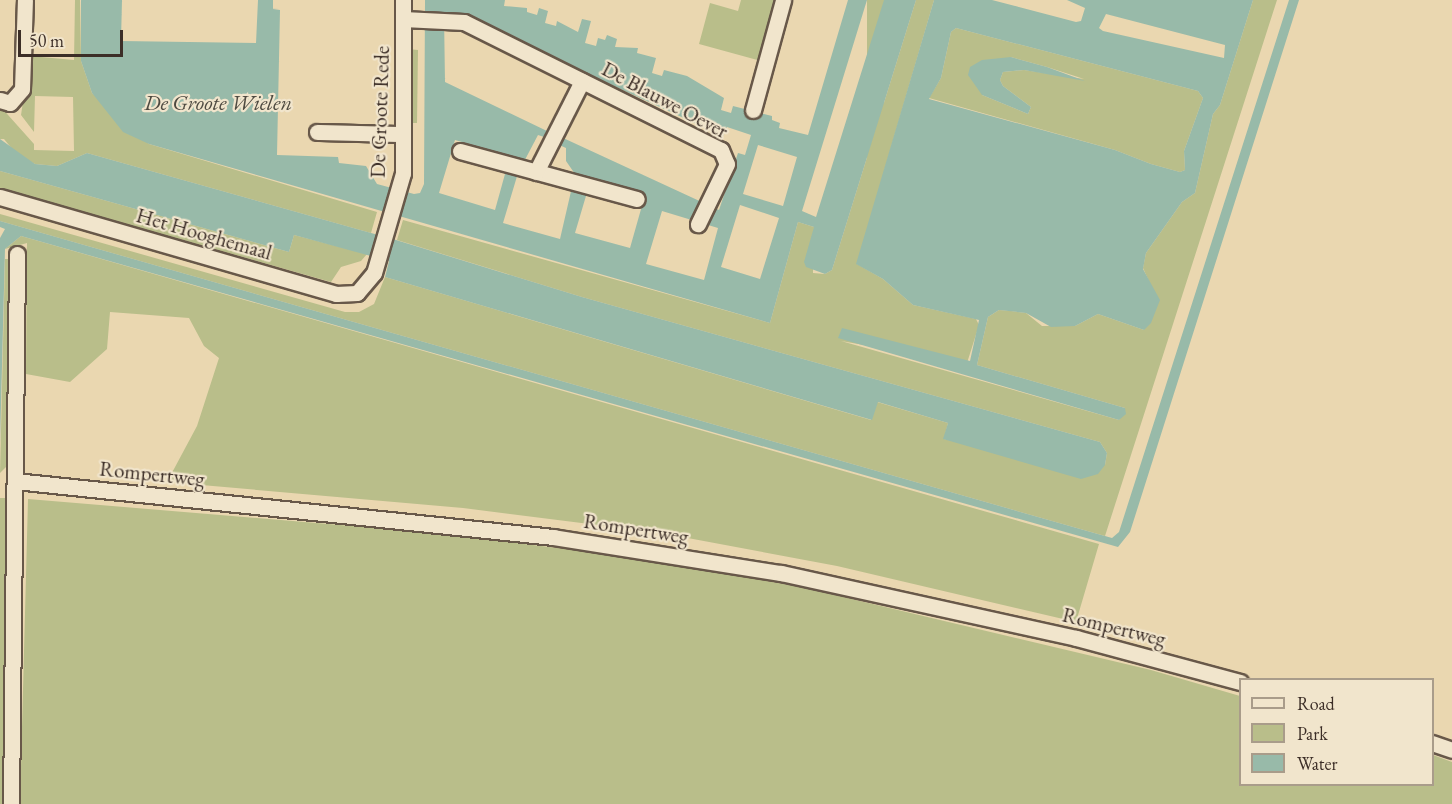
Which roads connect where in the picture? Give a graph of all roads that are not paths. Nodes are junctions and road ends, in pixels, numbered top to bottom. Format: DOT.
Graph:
graph roads {
  1 [pos="25,0"];
  2 [pos="403,0"];
  3 [pos="783,0"];
  4 [pos="403,19"];
  5 [pos="582,81"];
  6 [pos="0,100"];
  7 [pos="753,110"];
  8 [pos="316,132"];
  9 [pos="400,134"];
  10 [pos="460,151"];
  11 [pos="530,170"];
  12 [pos="0,198"];
  13 [pos="637,199"];
  14 [pos="698,224"];
  15 [pos="17,254"];
  16 [pos="379,258"];
  17 [pos="15,481"];
  18 [pos="1239,682"];
  19 [pos="1434,744"];
  20 [pos="1452,750"];
  21 [pos="10,804"];
  1 -- 6 [label="street"];
  2 -- 4 [label="street, De Groote Rede"];
  3 -- 7 [label="street"];
  4 -- 5 [label="street, De Blauwe Oever"];
  4 -- 9 [label="street, De Groote Rede"];
  5 -- 11 [label="street, De Blauwe Oever"];
  5 -- 14 [label="street, De Blauwe Oever"];
  8 -- 9 [label="street"];
  9 -- 16 [label="street, De Groote Rede"];
  10 -- 11 [label="street"];
  11 -- 13 [label="street"];
  12 -- 16 [label="street, Het Hooghemaal"];
  15 -- 17 [label="street"];
  17 -- 18 [label="street, Rompertweg"];
  17 -- 21 [label="street"];
  19 -- 20 [label="street"];
}
